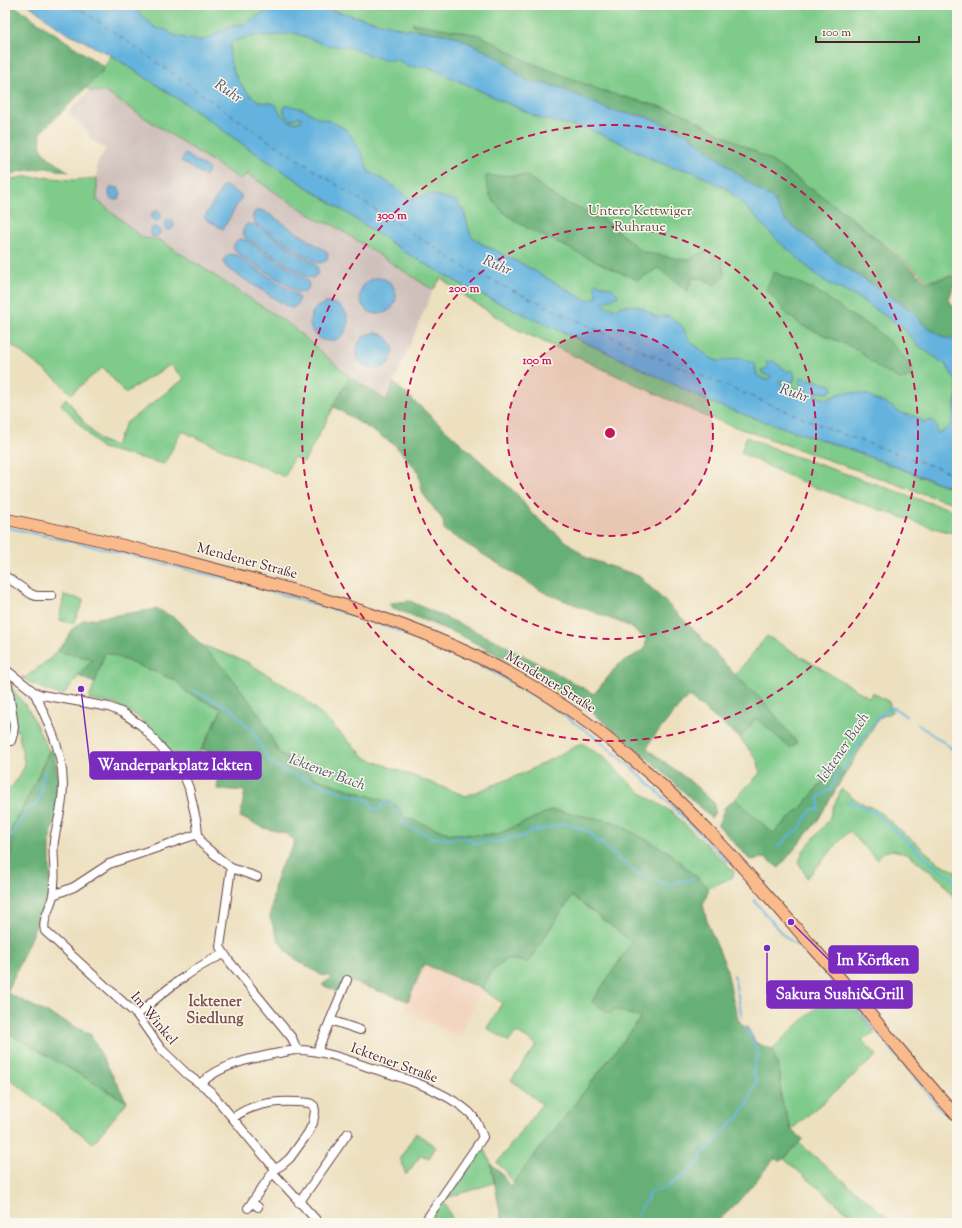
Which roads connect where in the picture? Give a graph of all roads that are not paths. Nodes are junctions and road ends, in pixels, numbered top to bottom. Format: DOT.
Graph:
graph roads {
  1 [pos="5,519"];
  2 [pos="5,576"];
  3 [pos="52,596"];
  4 [pos="6,670"];
  5 [pos="34,692"];
  6 [pos="11,741"];
  7 [pos="198,834"];
  8 [pos="231,868"];
  9 [pos="257,877"];
  10 [pos="53,895"];
  11 [pos="224,954"];
  12 [pos="347,980"];
  13 [pos="137,1015"];
  14 [pos="330,1020"];
  15 [pos="360,1030"];
  16 [pos="297,1050"];
  17 [pos="317,1052"];
  18 [pos="201,1083"];
  19 [pos="957,1116"];
  20 [pos="233,1118"];
  21 [pos="348,1133"];
  22 [pos="274,1171"];
  23 [pos="299,1203"];
  24 [pos="253,1206"];
  25 [pos="319,1223"];
  26 [pos="424,1223"];
  1 -- 19 [label="main road, Mendener Straße"];
  2 -- 3 [label="street"];
  4 -- 5 [label="street"];
  4 -- 6 [label="street"];
  5 -- 7 [label="street"];
  5 -- 10 [label="street"];
  7 -- 8 [label="street"];
  7 -- 10 [label="street"];
  8 -- 9 [label="street"];
  8 -- 11 [label="street"];
  10 -- 13 [label="street, Im Winkel"];
  11 -- 13 [label="street"];
  11 -- 16 [label="street"];
  12 -- 14 [label="street"];
  13 -- 18 [label="street, Im Winkel"];
  14 -- 15 [label="street, Icktener Straße"];
  14 -- 17 [label="street"];
  16 -- 17 [label="street, Icktener Straße"];
  16 -- 18 [label="street, Icktener Straße"];
  17 -- 26 [label="street, Icktener Straße"];
  18 -- 20 [label="street, Im Winkel"];
  20 -- 22 [label="street, Im Winkel"];
  20 -- 22 [label="street"];
  21 -- 23 [label="street"];
  22 -- 23 [label="street, Im Winkel"];
  22 -- 24 [label="street"];
  23 -- 25 [label="street, Im Winkel"];
}
